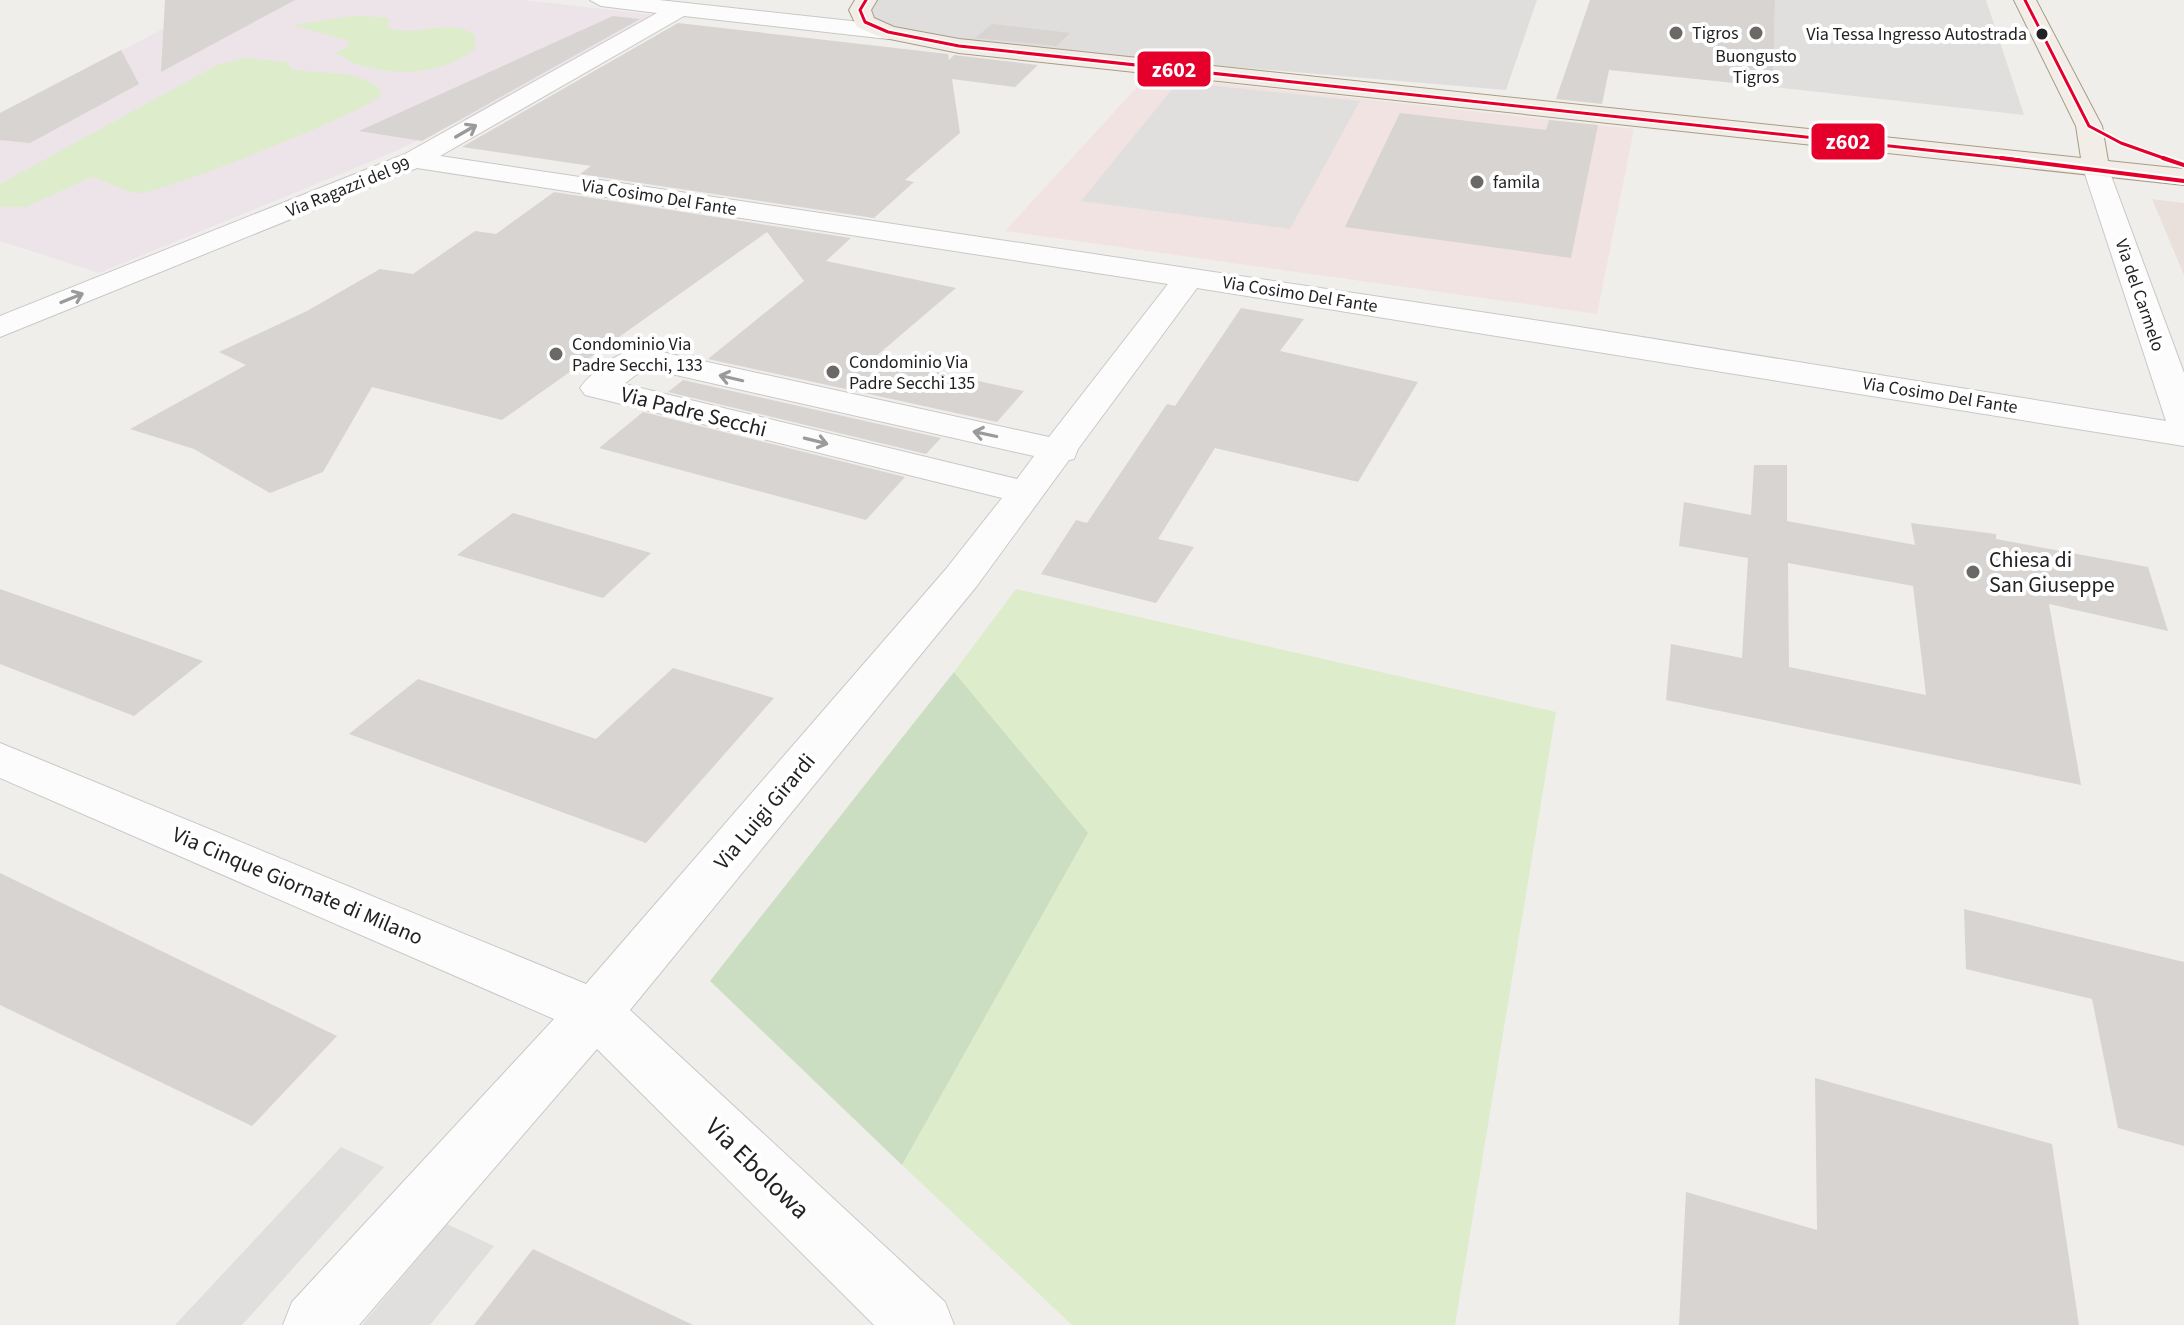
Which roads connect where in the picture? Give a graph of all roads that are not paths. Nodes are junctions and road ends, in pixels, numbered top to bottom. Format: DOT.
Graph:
graph roads {
  1 [pos="601,0"];
  2 [pos="866,0"];
  3 [pos="2025,0"];
  4 [pos="828,3"];
  5 [pos="678,10"];
  6 [pos="715,14"];
  7 [pos="888,32"];
  8 [pos="2089,126"];
  9 [pos="414,160"];
  10 [pos="2184,165"];
  11 [pos="2096,168"];
  12 [pos="2184,179"];
  13 [pos="1189,277"];
  14 [pos="0,327"];
  15 [pos="2184,422"];
  16 [pos="2184,435"];
  17 [pos="1061,451"];
  18 [pos="1028,493"];
  19 [pos="0,759"];
  20 [pos="595,1012"];
  21 [pos="316,1325"];
  22 [pos="921,1325"];
  1 -- 5 [label="street"];
  2 -- 7 [label="main road"];
  3 -- 8 [label="main road"];
  4 -- 6 [label="street"];
  5 -- 6 [label="street"];
  9 -- 5 [label="street, Via Ragazzi del 99, one-way"];
  6 -- 7 [label="street"];
  7 -- 11 [label="main road"];
  8 -- 10 [label="main road"];
  8 -- 11 [label="main road"];
  9 -- 13 [label="street, Via Cosimo Del Fante"];
  14 -- 9 [label="street, Via Ragazzi del 99, one-way"];
  11 -- 12 [label="main road"];
  11 -- 15 [label="street, Via del Carmelo"];
  13 -- 16 [label="street, Via Cosimo Del Fante"];
  13 -- 17 [label="street, Via Luigi Girardi"];
  17 -- 18 [label="street, Via Luigi Girardi"];
  17 -- 18 [label="street, Via Padre Secchi, one-way"];
  18 -- 20 [label="street, Via Luigi Girardi"];
  19 -- 20 [label="street, Via Cinque Giornate di Milano"];
  20 -- 21 [label="street, Via Luigi Girardi"];
  20 -- 22 [label="street, Via Ebolowa"];
}
